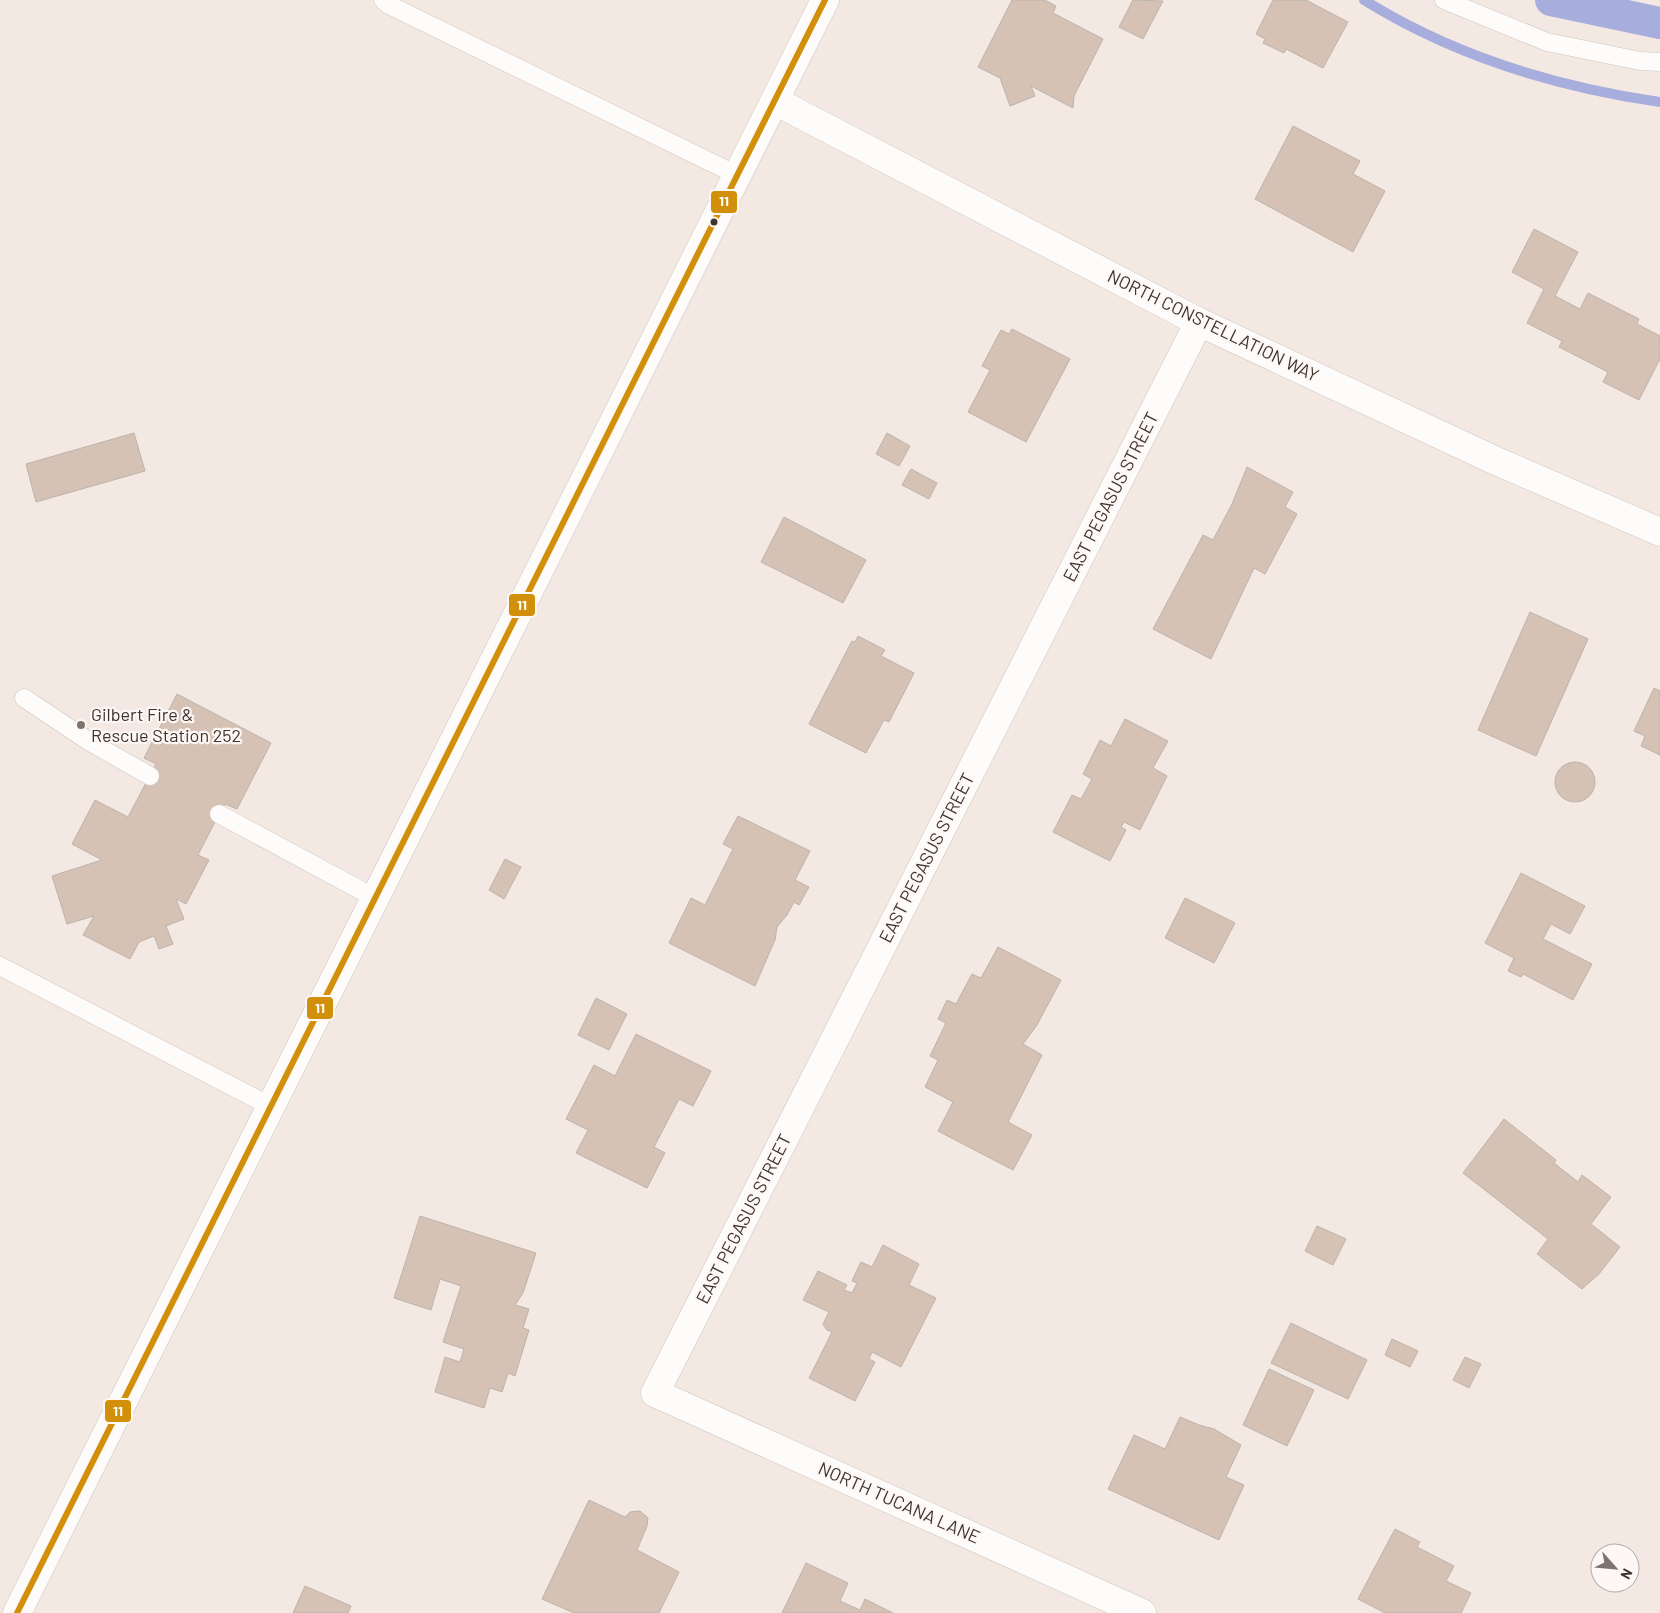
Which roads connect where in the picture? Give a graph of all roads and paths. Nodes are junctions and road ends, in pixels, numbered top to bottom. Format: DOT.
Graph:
graph roads {
  1 [pos="383,0"];
  2 [pos="824,0"];
  3 [pos="1444,0"];
  4 [pos="1660,62"];
  5 [pos="775,101"];
  6 [pos="737,175"];
  7 [pos="1199,322"];
  8 [pos="1660,532"];
  9 [pos="24,698"];
  10 [pos="150,776"];
  11 [pos="219,814"];
  12 [pos="375,898"];
  13 [pos="0,966"];
  14 [pos="270,1106"];
  15 [pos="655,1393"];
  16 [pos="17,1613"];
  17 [pos="1142,1613"];
  1 -- 6 [label="lane"];
  2 -- 5 [label="street"];
  3 -- 4 [label="lane"];
  5 -- 6 [label="street"];
  5 -- 7 [label="street, NORTH CONSTELLATION WAY"];
  6 -- 12 [label="street"];
  7 -- 8 [label="street, NORTH CONSTELLATION WAY"];
  7 -- 15 [label="street, EAST PEGASUS STREET"];
  9 -- 10 [label="lane"];
  11 -- 12 [label="lane"];
  12 -- 14 [label="street"];
  13 -- 14 [label="lane"];
  14 -- 16 [label="street"];
  15 -- 17 [label="street, NORTH TUCANA LANE"];
}
